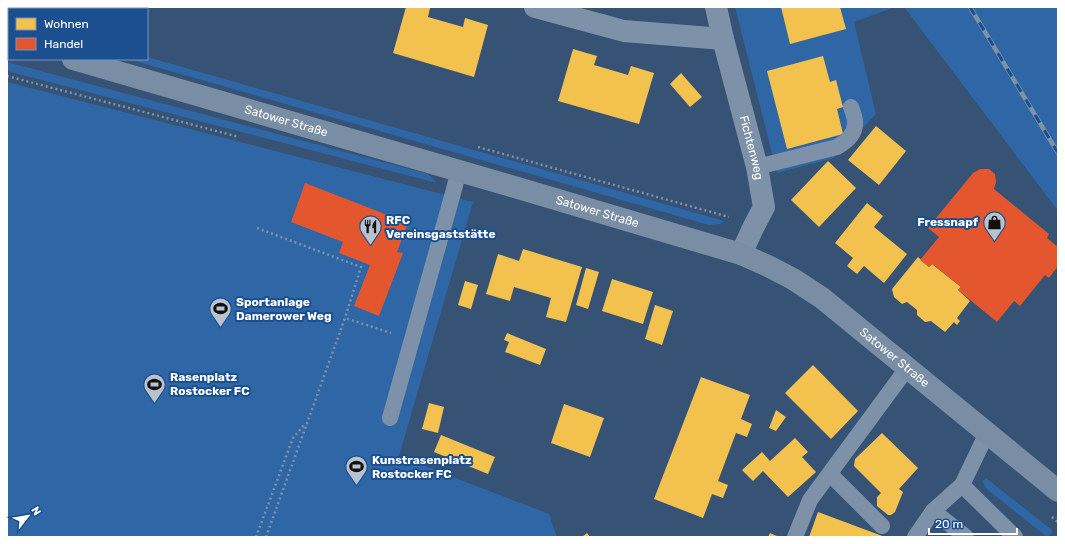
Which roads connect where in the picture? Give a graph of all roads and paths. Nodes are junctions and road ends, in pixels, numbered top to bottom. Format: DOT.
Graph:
graph roads {
  1 [pos="716,7"];
  2 [pos="543,8"];
  3 [pos="723,39"];
  4 [pos="76,60"];
  5 [pos="7,76"];
  6 [pos="851,106"];
  7 [pos="240,137"];
  8 [pos="474,146"];
  9 [pos="757,167"];
  10 [pos="459,170"];
  11 [pos="731,217"];
  12 [pos="257,228"];
  13 [pos="741,254"];
  14 [pos="345,318"];
  15 [pos="412,340"];
  16 [pos="908,368"];
  17 [pos="390,418"];
  18 [pos="307,422"];
  19 [pos="987,433"];
  20 [pos="830,474"];
  21 [pos="962,485"];
  22 [pos="1058,490"];
  23 [pos="933,511"];
  24 [pos="1047,512"];
  25 [pos="1058,522"];
  26 [pos="882,526"];
  27 [pos="256,537"];
  28 [pos="266,537"];
  29 [pos="795,537"];
  30 [pos="915,537"];
  31 [pos="966,537"];
  32 [pos="1015,537"];
  1 -- 3 [label="street, Fichtenweg"];
  2 -- 3 [label="street"];
  3 -- 9 [label="street, Fichtenweg"];
  4 -- 10 [label="main road, Satower Straße"];
  5 -- 7 [label="path"];
  6 -- 9 [label="lane"];
  8 -- 11 [label="path"];
  9 -- 13 [label="street, Fichtenweg"];
  10 -- 13 [label="main road, Satower Straße"];
  10 -- 15 [label="lane"];
  12 -- 14 [label="path"];
  13 -- 16 [label="main road, Satower Straße"];
  14 -- 15 [label="path"];
  14 -- 18 [label="path"];
  15 -- 17 [label="lane"];
  16 -- 19 [label="main road, Satower Straße"];
  16 -- 20 [label="lane"];
  18 -- 27 [label="path"];
  18 -- 28 [label="path"];
  19 -- 21 [label="lane"];
  19 -- 22 [label="main road, Satower Straße"];
  20 -- 26 [label="lane"];
  20 -- 29 [label="lane"];
  21 -- 23 [label="lane"];
  21 -- 32 [label="lane"];
  23 -- 30 [label="lane"];
  23 -- 31 [label="lane"];
  24 -- 25 [label="path"];
}
